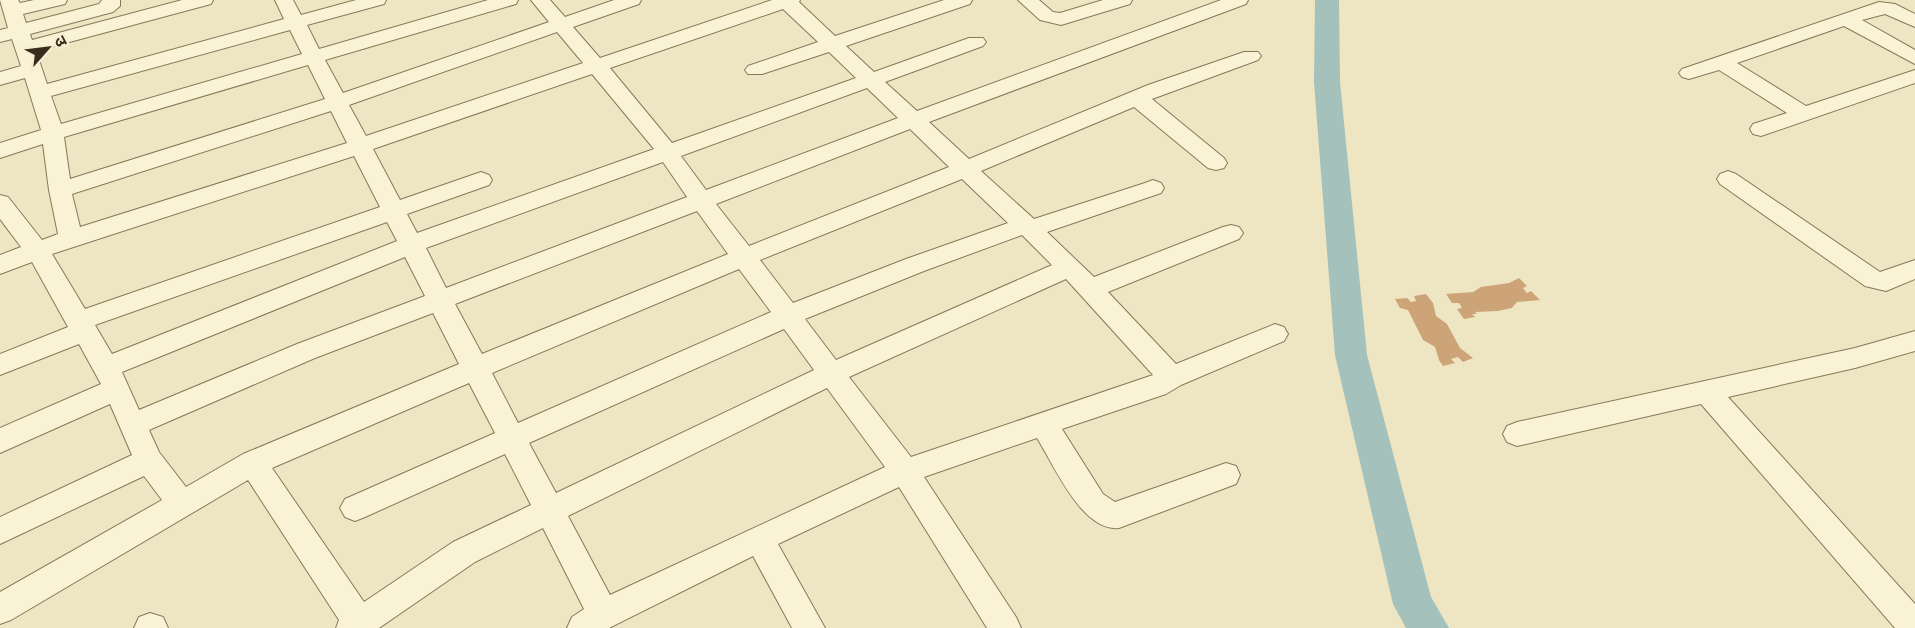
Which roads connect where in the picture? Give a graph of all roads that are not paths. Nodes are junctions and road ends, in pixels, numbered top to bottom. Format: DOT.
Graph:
graph roads {
  1 [pos="58,0"];
  2 [pos="111,0"];
  3 [pos="204,0"];
  4 [pos="377,0"];
  5 [pos="509,0"];
  6 [pos="540,0"];
  7 [pos="632,0"];
  8 [pos="787,0"];
  9 [pos="963,0"];
  10 [pos="1027,0"];
  11 [pos="1123,0"];
  12 [pos="1239,0"];
  13 [pos="290,11"];
  14 [pos="1845,19"];
  15 [pos="1915,21"];
  16 [pos="560,23"];
  17 [pos="13,25"];
  18 [pos="976,42"];
  19 [pos="833,44"];
  20 [pos="1251,56"];
  21 [pos="315,58"];
  22 [pos="1915,58"];
  23 [pos="1721,62"];
  24 [pos="597,67"];
  25 [pos="33,69"];
  26 [pos="755,70"];
  27 [pos="1689,74"];
  28 [pos="1915,76"];
  29 [pos="0,79"];
  30 [pos="871,80"];
  31 [pos="41,92"];
  32 [pos="1137,98"];
  33 [pos="338,102"];
  34 [pos="1804,114"];
  35 [pos="914,120"];
  36 [pos="1761,129"];
  37 [pos="53,133"];
  38 [pos="360,146"];
  39 [pos="0,151"];
  40 [pos="666,152"];
  41 [pos="1216,163"];
  42 [pos="965,168"];
  43 [pos="1728,179"];
  44 [pos="481,180"];
  45 [pos="1153,188"];
  46 [pos="60,190"];
  47 [pos="701,200"];
  48 [pos="0,203"];
  49 [pos="394,209"];
  50 [pos="1028,227"];
  51 [pos="1231,233"];
  52 [pos="71,239"];
  53 [pos="410,245"];
  54 [pos="37,250"];
  55 [pos="745,257"];
  56 [pos="0,265"];
  57 [pos="1070,267"];
  58 [pos="1915,269"];
  59 [pos="1089,289"];
  60 [pos="440,300"];
  61 [pos="790,315"];
  62 [pos="81,326"];
  63 [pos="1275,334"];
  64 [pos="1915,341"];
  65 [pos="0,365"];
  66 [pos="476,368"];
  67 [pos="832,373"];
  68 [pos="1172,377"];
  69 [pos="110,378"];
  70 [pos="1706,391"];
  71 [pos="1043,423"];
  72 [pos="132,426"];
  73 [pos="1517,434"];
  74 [pos="512,440"];
  75 [pos="0,441"];
  76 [pos="149,460"];
  77 [pos="253,463"];
  78 [pos="905,471"];
  79 [pos="1226,475"];
  80 [pos="182,505"];
  81 [pos="355,508"];
  82 [pos="549,509"];
  83 [pos="0,531"];
  84 [pos="759,538"];
  85 [pos="0,609"];
  86 [pos="593,621"];
  87 [pos="358,626"];
  88 [pos="1915,627"];
  89 [pos="808,628"];
  90 [pos="1005,628"];
  1 -- 17 [label="street"];
  2 -- 17 [label="street"];
  3 -- 17 [label="street"];
  4 -- 13 [label="street"];
  5 -- 21 [label="street"];
  6 -- 16 [label="street"];
  7 -- 16 [label="street"];
  8 -- 19 [label="street"];
  8 -- 24 [label="street"];
  9 -- 19 [label="street"];
  10 -- 11 [label="street"];
  12 -- 35 [label="street"];
  13 -- 21 [label="street"];
  13 -- 31 [label="street"];
  14 -- 15 [label="street"];
  14 -- 22 [label="street"];
  14 -- 23 [label="street"];
  16 -- 24 [label="street"];
  16 -- 33 [label="street"];
  17 -- 25 [label="street"];
  18 -- 30 [label="street"];
  19 -- 26 [label="street"];
  19 -- 30 [label="street"];
  20 -- 32 [label="street"];
  21 -- 33 [label="street"];
  21 -- 37 [label="street"];
  23 -- 27 [label="street"];
  23 -- 34 [label="street"];
  24 -- 38 [label="street"];
  24 -- 40 [label="street"];
  25 -- 29 [label="street"];
  25 -- 31 [label="street"];
  28 -- 34 [label="street"];
  30 -- 35 [label="street"];
  30 -- 40 [label="street"];
  31 -- 37 [label="street"];
  32 -- 41 [label="street"];
  32 -- 42 [label="street"];
  33 -- 38 [label="street"];
  33 -- 46 [label="street"];
  34 -- 36 [label="street"];
  35 -- 42 [label="street"];
  35 -- 47 [label="street"];
  37 -- 39 [label="street"];
  37 -- 46 [label="street"];
  38 -- 49 [label="street"];
  38 -- 52 [label="street"];
  40 -- 47 [label="street"];
  40 -- 53 [label="street"];
  42 -- 50 [label="street"];
  42 -- 55 [label="street"];
  43 -- 58 [label="street"];
  44 -- 49 [label="street"];
  45 -- 50 [label="street"];
  46 -- 52 [label="street"];
  47 -- 55 [label="street"];
  47 -- 60 [label="street"];
  48 -- 54 [label="street"];
  49 -- 53 [label="street"];
  49 -- 62 [label="street"];
  50 -- 57 [label="street"];
  50 -- 61 [label="street"];
  51 -- 59 [label="street"];
  52 -- 54 [label="street"];
  53 -- 60 [label="street"];
  53 -- 69 [label="street"];
  54 -- 56 [label="street"];
  54 -- 62 [label="street"];
  55 -- 61 [label="street"];
  55 -- 66 [label="street"];
  57 -- 59 [label="street"];
  57 -- 67 [label="street"];
  59 -- 68 [label="street"];
  60 -- 66 [label="street"];
  60 -- 72 [label="street"];
  61 -- 67 [label="street"];
  61 -- 74 [label="street"];
  62 -- 65 [label="street"];
  62 -- 69 [label="street"];
  63 -- 68 [label="street"];
  64 -- 70 [label="street"];
  66 -- 74 [label="street"];
  66 -- 77 [label="street"];
  67 -- 78 [label="street"];
  67 -- 82 [label="street"];
  68 -- 71 [label="street"];
  69 -- 72 [label="street"];
  69 -- 75 [label="street"];
  70 -- 73 [label="street"];
  70 -- 88 [label="street"];
  71 -- 78 [label="street"];
  71 -- 79 [label="street"];
  72 -- 76 [label="street"];
  74 -- 81 [label="street"];
  74 -- 82 [label="street"];
  76 -- 80 [label="street"];
  76 -- 83 [label="street"];
  77 -- 80 [label="street"];
  77 -- 87 [label="street"];
  78 -- 84 [label="street"];
  78 -- 90 [label="street"];
  80 -- 85 [label="street"];
  82 -- 86 [label="street"];
  82 -- 87 [label="street"];
  84 -- 86 [label="street"];
  84 -- 89 [label="street"];
}
